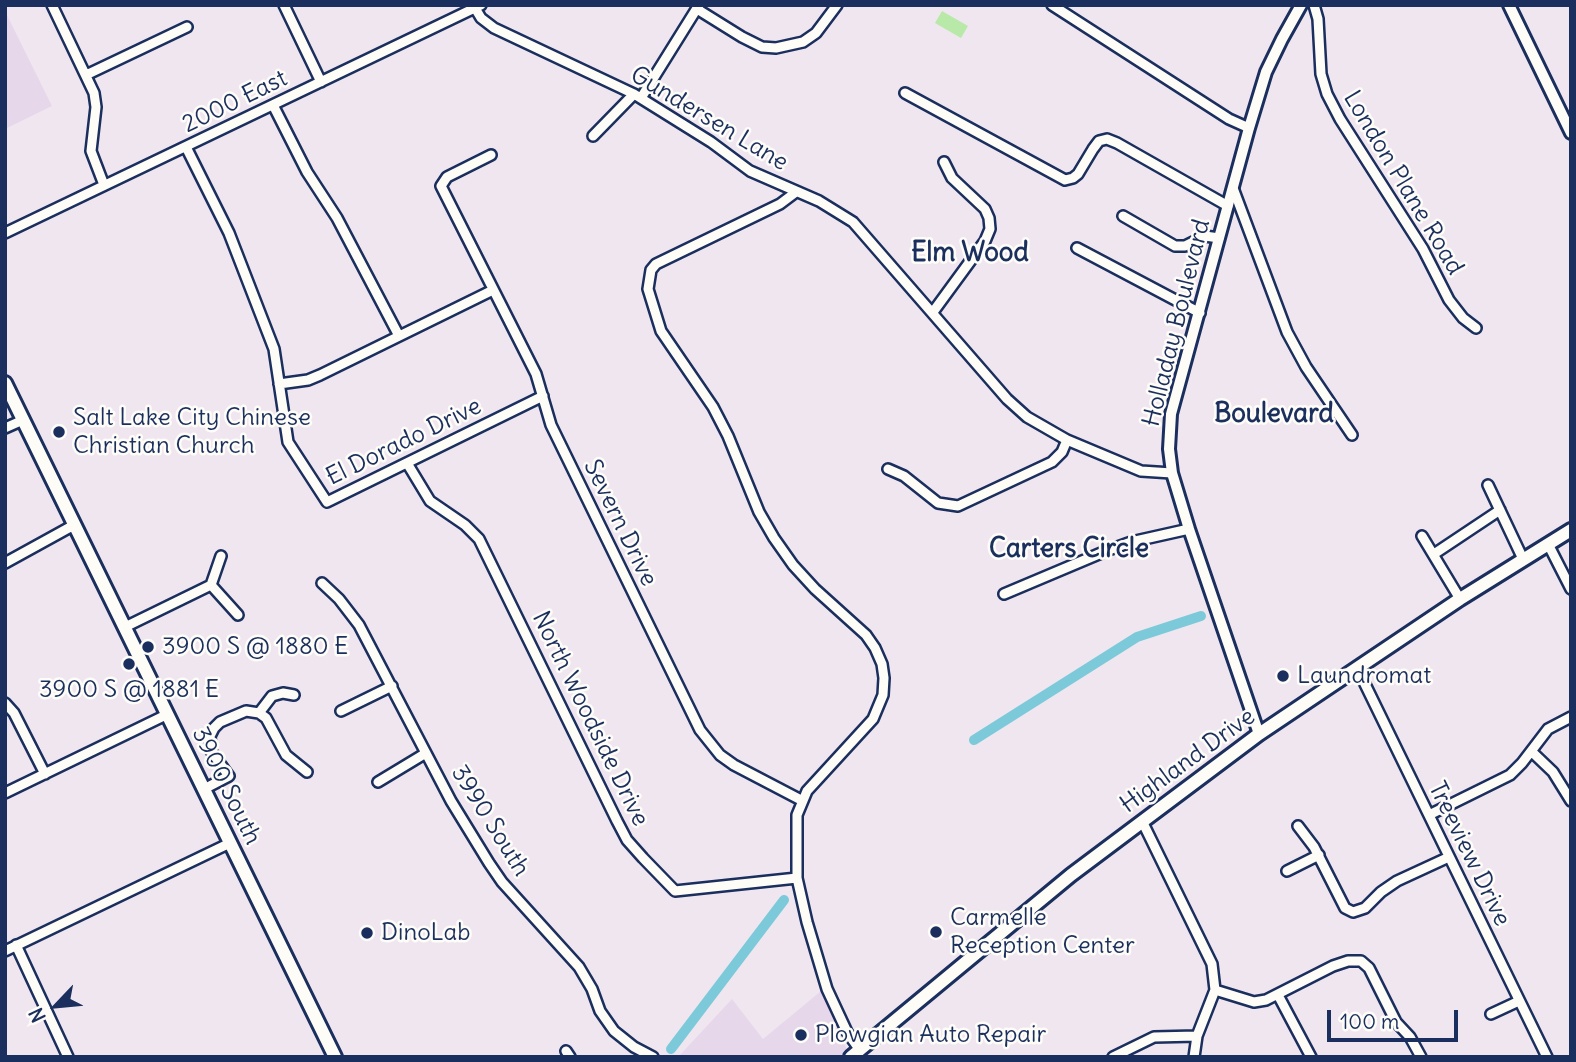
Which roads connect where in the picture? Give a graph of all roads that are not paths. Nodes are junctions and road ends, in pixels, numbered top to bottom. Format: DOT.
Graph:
graph roads {
  1 [pos="52,5"];
  2 [pos="284,5"];
  3 [pos="836,5"];
  4 [pos="1052,5"];
  5 [pos="1301,5"];
  6 [pos="1314,5"];
  7 [pos="1509,5"];
  8 [pos="478,7"];
  9 [pos="698,7"];
  10 [pos="187,27"];
  11 [pos="86,75"];
  12 [pos="321,82"];
  13 [pos="905,93"];
  14 [pos="637,96"];
  15 [pos="273,105"];
  16 [pos="1249,128"];
  17 [pos="1571,133"];
  18 [pos="593,136"];
  19 [pos="186,147"];
  20 [pos="491,155"];
  21 [pos="944,162"];
  22 [pos="104,185"];
  23 [pos="1233,188"];
  24 [pos="796,192"];
  25 [pos="1228,206"];
  26 [pos="1123,216"];
  27 [pos="5,233"];
  28 [pos="1219,238"];
  29 [pos="1077,248"];
  30 [pos="493,290"];
  31 [pos="933,312"];
  32 [pos="1200,313"];
  33 [pos="1476,328"];
  34 [pos="398,337"];
  35 [pos="5,383"];
  36 [pos="279,384"];
  37 [pos="543,397"];
  38 [pos="23,419"];
  39 [pos="5,428"];
  40 [pos="1352,435"];
  41 [pos="1067,440"];
  42 [pos="407,463"];
  43 [pos="888,469"];
  44 [pos="1172,473"];
  45 [pos="1488,485"];
  46 [pos="1500,510"];
  47 [pos="75,524"];
  48 [pos="1189,529"];
  49 [pos="1571,530"];
  50 [pos="1422,536"];
  51 [pos="1548,544"];
  52 [pos="1434,554"];
  53 [pos="221,556"];
  54 [pos="1523,559"];
  55 [pos="5,563"];
  56 [pos="322,583"];
  57 [pos="211,585"];
  58 [pos="1571,589"];
  59 [pos="1004,594"];
  60 [pos="1460,599"];
  61 [pos="238,615"];
  62 [pos="125,627"];
  63 [pos="1354,669"];
  64 [pos="392,687"];
  65 [pos="293,695"];
  66 [pos="5,703"];
  67 [pos="341,711"];
  68 [pos="259,713"];
  69 [pos="168,714"];
  70 [pos="1571,717"];
  71 [pos="1259,734"];
  72 [pos="1531,751"];
  73 [pos="426,753"];
  74 [pos="307,772"];
  75 [pos="45,774"];
  76 [pos="378,782"];
  77 [pos="204,789"];
  78 [pos="5,793"];
  79 [pos="801,800"];
  80 [pos="1571,801"];
  81 [pos="1429,815"];
  82 [pos="1142,821"];
  83 [pos="1298,826"];
  84 [pos="230,843"];
  85 [pos="1319,855"];
  86 [pos="1449,857"];
  87 [pos="1287,871"];
  88 [pos="797,878"];
  89 [pos="16,946"];
  90 [pos="5,951"];
  91 [pos="1215,990"];
  92 [pos="1278,995"];
  93 [pos="1519,1001"];
  94 [pos="1492,1014"];
  95 [pos="1197,1035"];
  96 [pos="856,1053"];
  97 [pos="651,1056"];
  98 [pos="1116,1056"];
  99 [pos="68,1057"];
  100 [pos="335,1057"];
  101 [pos="1194,1057"];
  102 [pos="1311,1057"];
  103 [pos="1421,1057"];
  104 [pos="1546,1057"];
  1 -- 11 [label="street"];
  2 -- 12 [label="street"];
  3 -- 9 [label="street"];
  4 -- 16 [label="street"];
  5 -- 16 [label="street, Holladay Boulevard"];
  6 -- 33 [label="street, London Plane Road"];
  7 -- 17 [label="street"];
  8 -- 12 [label="street, 2000 East"];
  8 -- 14 [label="street, Gundersen Lane"];
  9 -- 14 [label="street"];
  10 -- 11 [label="street"];
  11 -- 22 [label="street"];
  12 -- 15 [label="street, 2000 East"];
  13 -- 25 [label="street"];
  14 -- 18 [label="street"];
  14 -- 24 [label="street, Gundersen Lane"];
  15 -- 19 [label="street, 2000 East"];
  15 -- 34 [label="street"];
  16 -- 23 [label="street, Holladay Boulevard"];
  19 -- 22 [label="street, 2000 East"];
  19 -- 36 [label="street, El Dorado Drive"];
  20 -- 30 [label="street, Severn Drive"];
  21 -- 31 [label="street"];
  22 -- 27 [label="street, 2000 East"];
  23 -- 25 [label="street, Holladay Boulevard"];
  23 -- 40 [label="street"];
  24 -- 31 [label="street, Gundersen Lane"];
  24 -- 79 [label="street"];
  25 -- 28 [label="street, Holladay Boulevard"];
  26 -- 28 [label="street"];
  28 -- 32 [label="street, Holladay Boulevard"];
  29 -- 32 [label="street"];
  30 -- 34 [label="street"];
  30 -- 37 [label="street, Severn Drive"];
  31 -- 41 [label="street, Gundersen Lane"];
  32 -- 44 [label="street, Holladay Boulevard"];
  34 -- 36 [label="street"];
  35 -- 38 [label="main road, 3900 South"];
  36 -- 42 [label="street, El Dorado Drive"];
  37 -- 42 [label="street, El Dorado Drive"];
  37 -- 79 [label="street, Severn Drive"];
  38 -- 39 [label="street"];
  38 -- 47 [label="main road, 3900 South"];
  41 -- 43 [label="street"];
  41 -- 44 [label="street, Gundersen Lane"];
  42 -- 88 [label="street, North Woodside Drive"];
  44 -- 48 [label="street, Holladay Boulevard"];
  45 -- 46 [label="street"];
  46 -- 52 [label="street"];
  46 -- 54 [label="street"];
  47 -- 55 [label="street"];
  47 -- 62 [label="main road, 3900 South"];
  48 -- 59 [label="street"];
  48 -- 71 [label="street, Holladay Boulevard"];
  49 -- 51 [label="main road, Highland Drive"];
  50 -- 52 [label="street"];
  51 -- 54 [label="main road, Highland Drive"];
  51 -- 58 [label="street"];
  52 -- 60 [label="street"];
  53 -- 57 [label="street"];
  54 -- 60 [label="main road, Highland Drive"];
  56 -- 64 [label="street, 3990 South"];
  57 -- 61 [label="street"];
  57 -- 62 [label="street"];
  60 -- 63 [label="main road, Highland Drive"];
  62 -- 69 [label="main road, 3900 South"];
  63 -- 71 [label="main road, Highland Drive"];
  63 -- 81 [label="street, Treeview Drive"];
  64 -- 67 [label="street"];
  64 -- 73 [label="street, 3990 South"];
  65 -- 68 [label="street"];
  66 -- 75 [label="street"];
  68 -- 74 [label="street"];
  68 -- 77 [label="street"];
  69 -- 75 [label="street"];
  69 -- 77 [label="main road, 3900 South"];
  70 -- 72 [label="street"];
  71 -- 82 [label="main road, Highland Drive"];
  72 -- 80 [label="street"];
  72 -- 81 [label="street"];
  73 -- 76 [label="street"];
  73 -- 97 [label="street, 3990 South"];
  75 -- 78 [label="street"];
  77 -- 84 [label="main road, 3900 South"];
  79 -- 88 [label="street"];
  81 -- 86 [label="street, Treeview Drive"];
  82 -- 91 [label="street"];
  82 -- 96 [label="main road, Highland Drive"];
  83 -- 85 [label="street"];
  84 -- 89 [label="street"];
  84 -- 100 [label="main road, 3900 South"];
  85 -- 86 [label="street"];
  85 -- 87 [label="street"];
  86 -- 93 [label="street, Treeview Drive"];
  88 -- 96 [label="street"];
  89 -- 90 [label="street"];
  89 -- 99 [label="street"];
  91 -- 92 [label="street"];
  91 -- 95 [label="street"];
  92 -- 102 [label="street"];
  92 -- 103 [label="street"];
  93 -- 94 [label="street"];
  93 -- 104 [label="street, Treeview Drive"];
  95 -- 98 [label="street"];
  95 -- 101 [label="street"];
}
